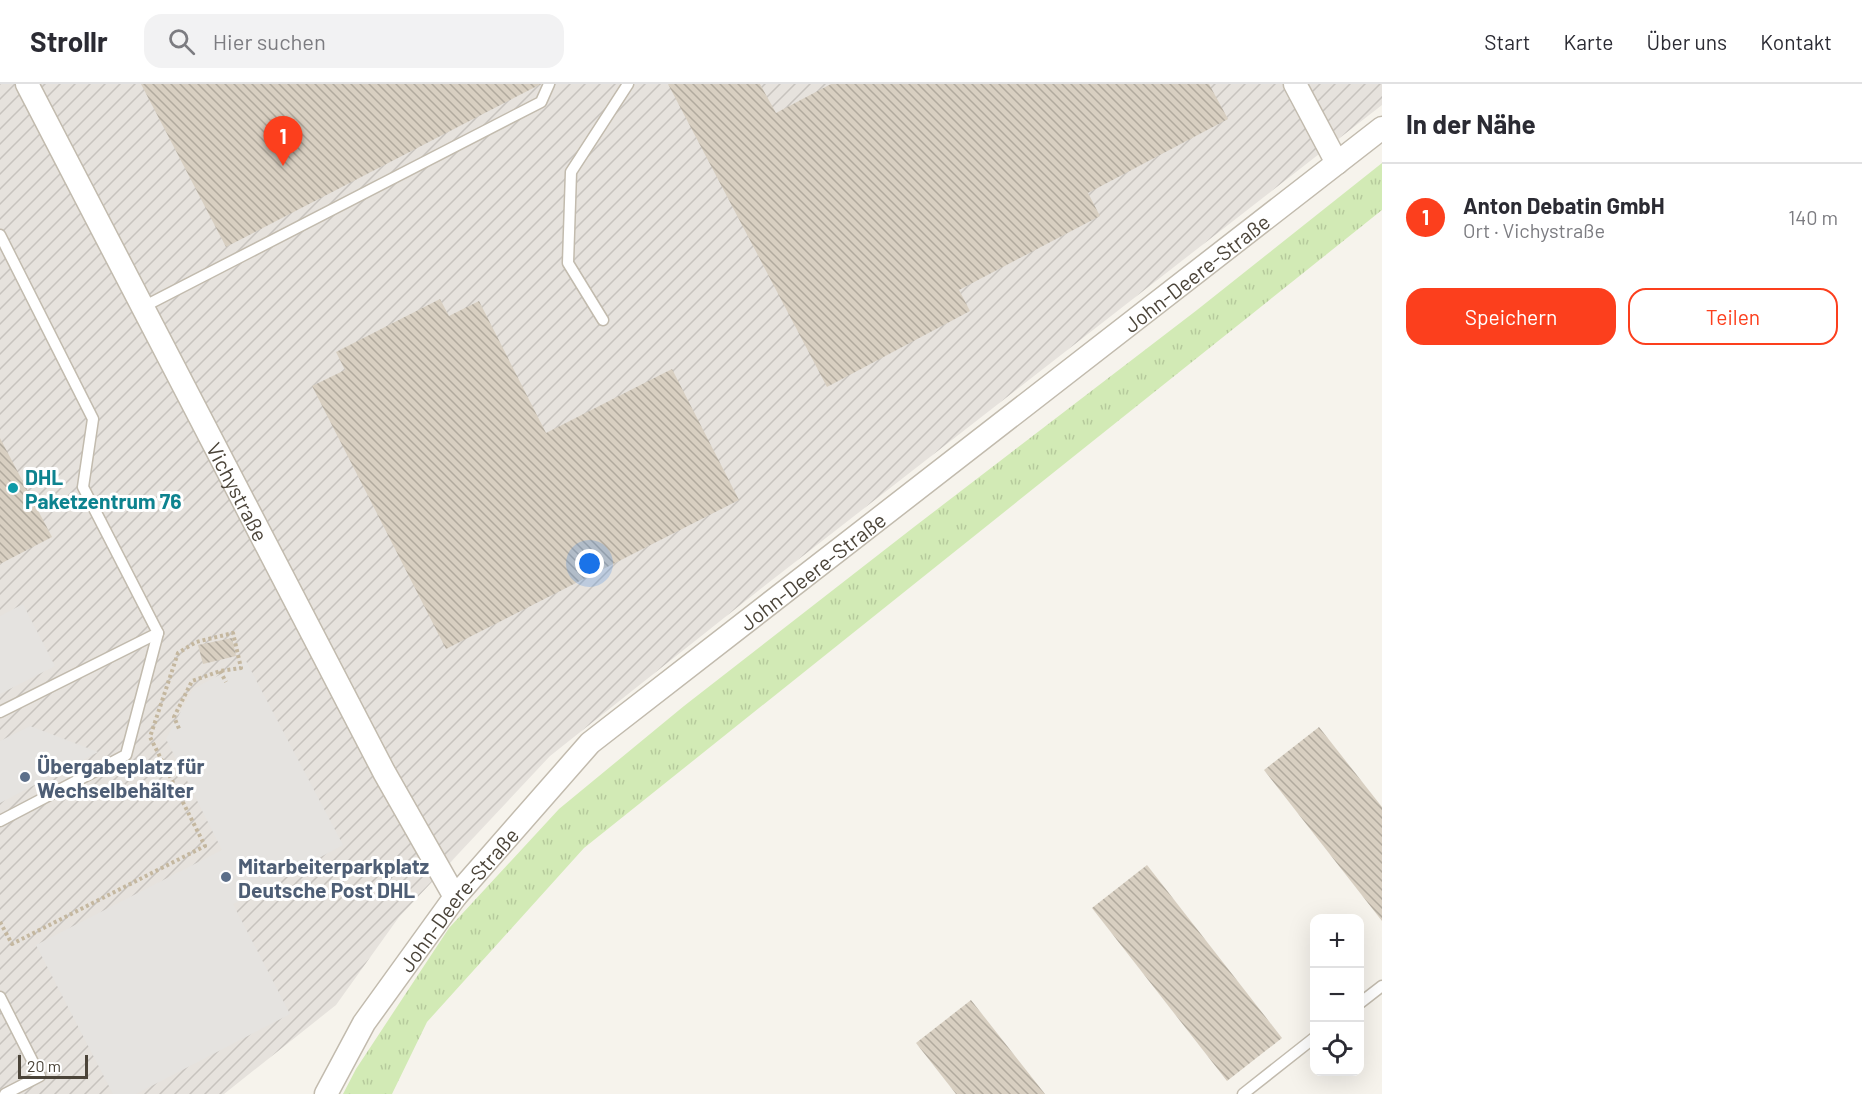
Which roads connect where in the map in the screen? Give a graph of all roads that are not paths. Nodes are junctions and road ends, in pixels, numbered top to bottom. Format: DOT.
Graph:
graph roads {
  1 [pos="27,84"];
  2 [pos="549,84"];
  3 [pos="628,84"];
  4 [pos="1295,84"];
  5 [pos="1382,128"];
  6 [pos="1336,163"];
  7 [pos="0,235"];
  8 [pos="143,307"];
  9 [pos="603,320"];
  10 [pos="158,633"];
  11 [pos="0,712"];
  12 [pos="0,821"];
  13 [pos="455,897"];
  14 [pos="1382,986"];
  15 [pos="0,997"];
  16 [pos="1364,999"];
  17 [pos="1310,1041"];
  18 [pos="5,1094"];
  19 [pos="326,1094"];
  20 [pos="1244,1094"];
  1 -- 8 [label="street, Vichystraße"];
  2 -- 8 [label="lane"];
  3 -- 9 [label="lane"];
  4 -- 6 [label="street"];
  5 -- 6 [label="street, John-Deere-Straße"];
  6 -- 13 [label="street, John-Deere-Straße"];
  7 -- 10 [label="lane"];
  8 -- 13 [label="street, Vichystraße"];
  10 -- 11 [label="lane"];
  10 -- 12 [label="lane"];
  13 -- 19 [label="street, John-Deere-Straße"];
  14 -- 16 [label="lane"];
  15 -- 18 [label="lane"];
  17 -- 20 [label="lane"];
}
